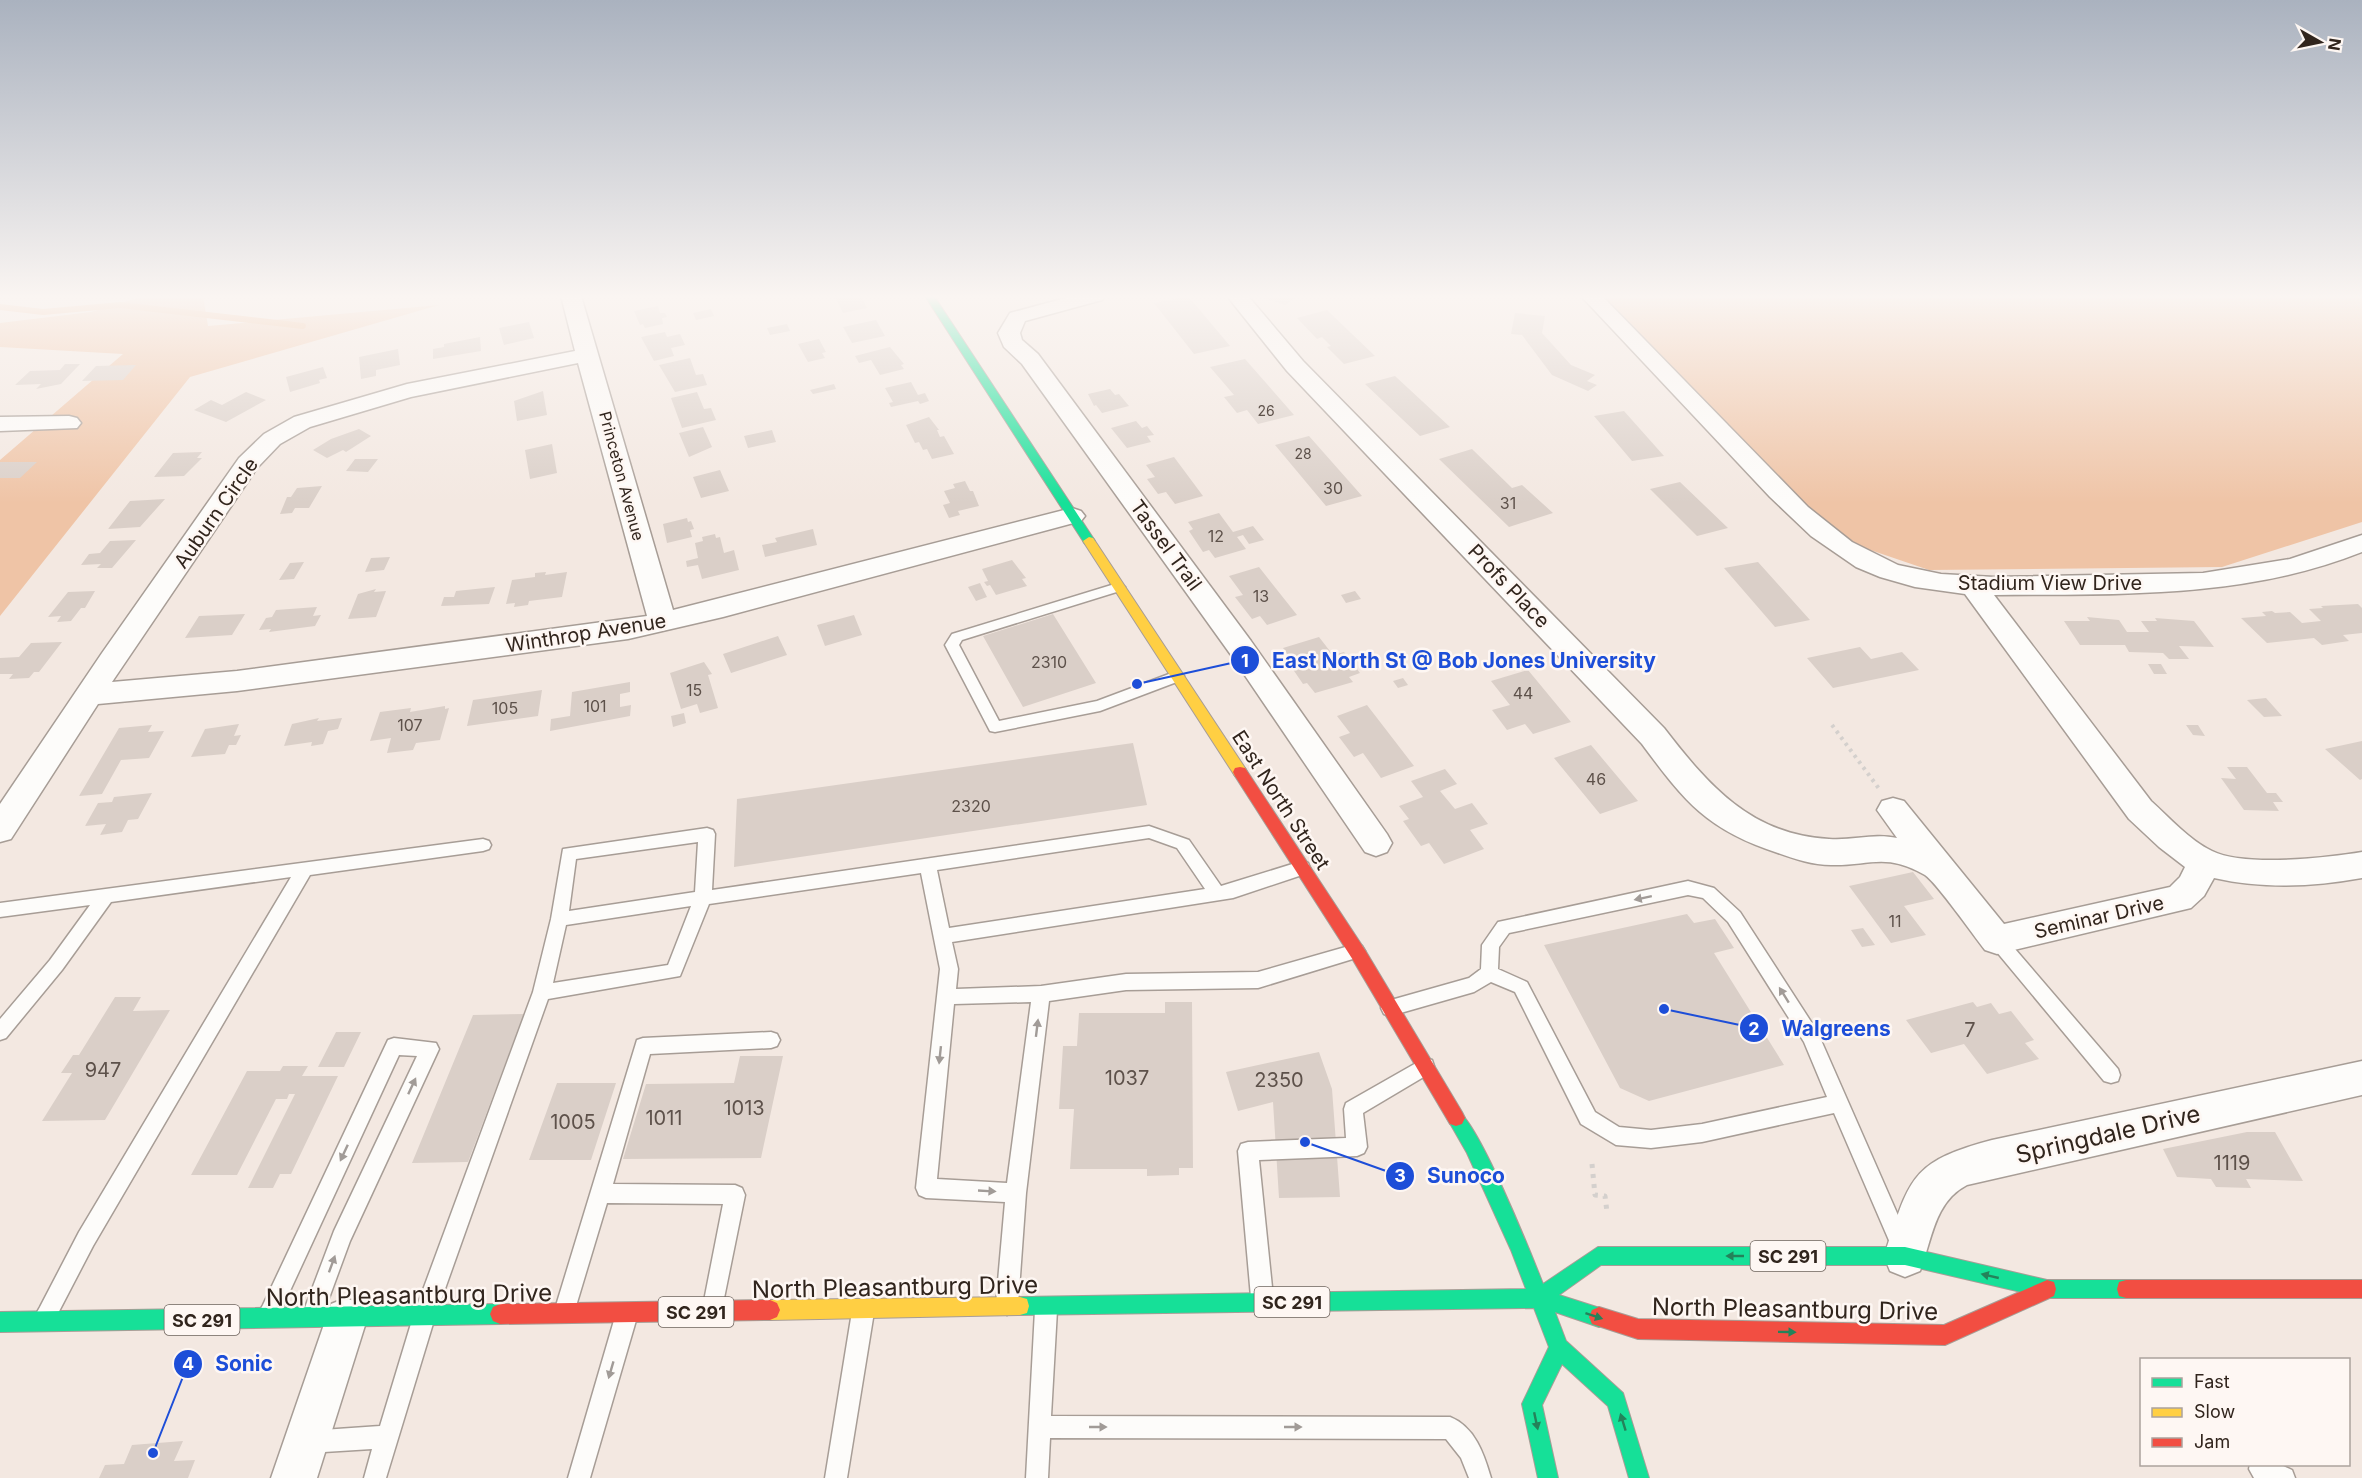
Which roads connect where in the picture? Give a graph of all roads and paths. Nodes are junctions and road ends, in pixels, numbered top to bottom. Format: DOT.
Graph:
graph roads {
  1 [pos="538,365"];
  2 [pos="589,365"];
  3 [pos="973,365"];
  4 [pos="1034,365"];
  5 [pos="1294,365"];
  6 [pos="1657,365"];
  7 [pos="69,423"];
  8 [pos="0,424"];
  9 [pos="1072,516"];
  10 [pos="2362,543"];
  11 [pos="1118,586"];
  12 [pos="1974,587"];
  13 [pos="662,621"];
  14 [pos="1177,676"];
  15 [pos="91,694"];
  16 [pos="1832,725"];
  17 [pos="1893,810"];
  18 [pos="0,830"];
  19 [pos="1376,843"];
  20 [pos="483,845"];
  21 [pos="2203,862"];
  22 [pos="928,865"];
  23 [pos="2362,865"];
  24 [pos="1302,868"];
  25 [pos="1940,868"];
  26 [pos="304,870"];
  27 [pos="1217,893"];
  28 [pos="105,897"];
  29 [pos="704,898"];
  30 [pos="0,910"];
  31 [pos="560,919"];
  32 [pos="942,936"];
  33 [pos="1996,940"];
  34 [pos="1356,951"];
  35 [pos="1489,973"];
  36 [pos="542,992"];
  37 [pos="1041,994"];
  38 [pos="946,997"];
  39 [pos="1390,1008"];
  40 [pos="0,1031"];
  41 [pos="771,1040"];
  42 [pos="1425,1066"];
  43 [pos="2111,1075"];
  44 [pos="2362,1078"];
  45 [pos="1840,1103"];
  46 [pos="1592,1164"];
  47 [pos="600,1193"];
  48 [pos="1016,1193"];
  49 [pos="1607,1212"];
  50 [pos="1905,1256"];
  51 [pos="2047,1289"];
  52 [pos="2362,1289"];
  53 [pos="1539,1298"];
  54 [pos="1263,1303"];
  55 [pos="1046,1306"];
  56 [pos="1006,1307"];
  57 [pos="864,1310"];
  58 [pos="713,1312"];
  59 [pos="627,1314"];
  60 [pos="565,1315"];
  61 [pos="424,1317"];
  62 [pos="266,1319"];
  63 [pos="329,1319"];
  64 [pos="0,1322"];
  65 [pos="42,1322"];
  66 [pos="1559,1348"];
  67 [pos="1040,1427"];
  68 [pos="387,1437"];
  69 [pos="300,1460"];
  70 [pos="2260,1469"];
  71 [pos="375,1478"];
  72 [pos="579,1478"];
  73 [pos="836,1478"];
  74 [pos="1037,1478"];
  75 [pos="1480,1478"];
  76 [pos="1548,1478"];
  77 [pos="1639,1478"];
  78 [pos="2284,1478"];
  1 -- 15 [label="street, Auburn Circle"];
  2 -- 13 [label="street, Princeton Avenue"];
  3 -- 9 [label="main road, East North Street"];
  4 -- 19 [label="street, Tassel Trail"];
  5 -- 25 [label="street, Profs Place"];
  6 -- 12 [label="street, Stadium View Drive"];
  7 -- 8 [label="street"];
  9 -- 11 [label="main road, East North Street"];
  9 -- 13 [label="street, Winthrop Avenue"];
  10 -- 12 [label="street, Stadium View Drive"];
  11 -- 14 [label="main road, East North Street"];
  11 -- 14 [label="lane"];
  12 -- 21 [label="street"];
  13 -- 15 [label="street, Winthrop Avenue"];
  14 -- 24 [label="main road, East North Street"];
  15 -- 18 [label="street, Auburn Circle"];
  16 -- 17 [label="path"];
  17 -- 25 [label="street"];
  20 -- 26 [label="lane"];
  21 -- 23 [label="street"];
  21 -- 33 [label="street, Seminar Drive"];
  22 -- 27 [label="lane"];
  22 -- 29 [label="lane"];
  22 -- 32 [label="lane"];
  24 -- 27 [label="lane"];
  24 -- 34 [label="main road, East North Street"];
  25 -- 33 [label="street"];
  26 -- 28 [label="lane"];
  26 -- 65 [label="lane"];
  27 -- 32 [label="lane"];
  28 -- 30 [label="lane"];
  28 -- 40 [label="lane"];
  29 -- 31 [label="lane"];
  29 -- 31 [label="lane"];
  29 -- 36 [label="lane"];
  31 -- 36 [label="lane"];
  32 -- 38 [label="lane"];
  33 -- 43 [label="lane"];
  34 -- 37 [label="lane"];
  34 -- 39 [label="main road, East North Street"];
  35 -- 39 [label="lane"];
  35 -- 45 [label="lane"];
  45 -- 35 [label="lane, one-way"];
  36 -- 61 [label="lane"];
  37 -- 38 [label="lane"];
  48 -- 37 [label="lane, one-way"];
  38 -- 48 [label="lane, one-way"];
  39 -- 42 [label="main road, East North Street"];
  41 -- 47 [label="lane"];
  42 -- 53 [label="main road, East North Street"];
  42 -- 54 [label="lane"];
  44 -- 50 [label="street, Springdale Drive"];
  45 -- 50 [label="lane"];
  46 -- 49 [label="path"];
  47 -- 58 [label="lane"];
  47 -- 60 [label="lane"];
  48 -- 56 [label="lane"];
  51 -- 50 [label="main road, North Pleasantburg Drive / SC 291, one-way"];
  50 -- 53 [label="main road, North Pleasantburg Drive / SC 291, one-way"];
  51 -- 52 [label="main road, North Pleasantburg Drive / SC 291"];
  53 -- 51 [label="main road, North Pleasantburg Drive / SC 291, one-way"];
  53 -- 54 [label="main road, North Pleasantburg Drive / SC 291"];
  53 -- 66 [label="main road, East North Street"];
  54 -- 55 [label="main road, North Pleasantburg Drive / SC 291"];
  55 -- 56 [label="main road, North Pleasantburg Drive / SC 291"];
  55 -- 67 [label="lane"];
  56 -- 57 [label="main road, North Pleasantburg Drive / SC 291"];
  57 -- 58 [label="main road, North Pleasantburg Drive / SC 291"];
  57 -- 73 [label="lane"];
  58 -- 59 [label="main road, North Pleasantburg Drive / SC 291"];
  59 -- 60 [label="main road, North Pleasantburg Drive / SC 291"];
  59 -- 72 [label="lane, one-way"];
  60 -- 61 [label="main road, North Pleasantburg Drive / SC 291"];
  61 -- 63 [label="main road, North Pleasantburg Drive / SC 291"];
  61 -- 68 [label="lane"];
  62 -- 63 [label="main road, North Pleasantburg Drive / SC 291"];
  63 -- 62 [label="lane, one-way"];
  62 -- 65 [label="main road, North Pleasantburg Drive / SC 291"];
  63 -- 69 [label="street"];
  64 -- 65 [label="main road, North Pleasantburg Drive / SC 291"];
  66 -- 76 [label="main road, one-way"];
  77 -- 66 [label="main road, East North Street, one-way"];
  67 -- 74 [label="lane"];
  67 -- 75 [label="lane, one-way"];
  68 -- 69 [label="lane"];
  68 -- 71 [label="lane"];
  70 -- 78 [label="lane"];
}
